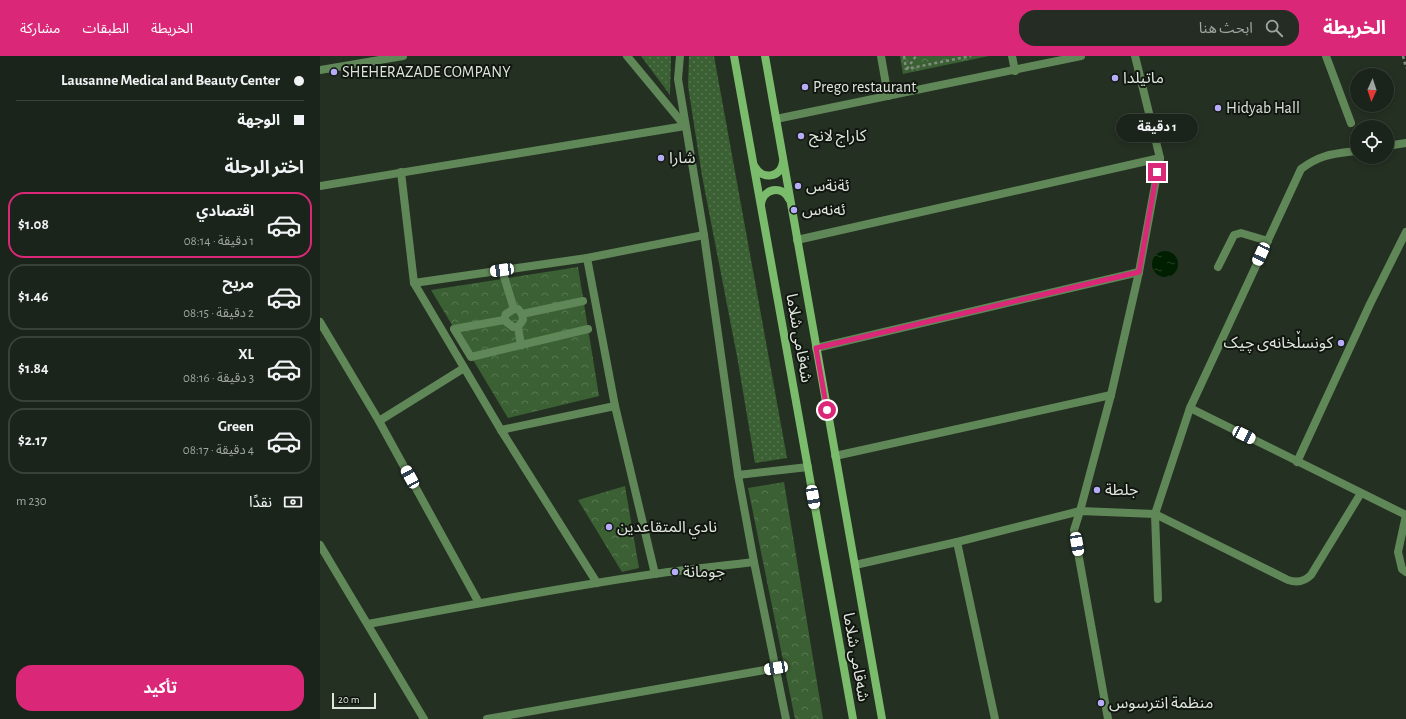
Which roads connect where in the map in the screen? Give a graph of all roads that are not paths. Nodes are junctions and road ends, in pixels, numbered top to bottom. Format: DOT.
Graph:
graph roads {
  1 [pos="403,56"];
  2 [pos="627,56"];
  3 [pos="680,56"];
  4 [pos="734,56"];
  5 [pos="765,56"];
  6 [pos="881,56"];
  7 [pos="1012,56"];
  8 [pos="1081,56"];
  9 [pos="1135,56"];
  10 [pos="1326,56"];
  11 [pos="375,58"];
  12 [pos="320,70"];
  13 [pos="1015,71"];
  14 [pos="888,96"];
  15 [pos="776,119"];
  16 [pos="1350,120"];
  17 [pos="685,126"];
  18 [pos="1406,143"];
  19 [pos="1394,145"];
  20 [pos="1350,152"];
  21 [pos="1160,158"];
  22 [pos="783,160"];
  23 [pos="754,166"];
  24 [pos="401,172"];
  25 [pos="320,186"];
  26 [pos="790,201"];
  27 [pos="761,206"];
  28 [pos="1406,232"];
  29 [pos="704,235"];
  30 [pos="797,240"];
  31 [pos="1268,240"];
  32 [pos="587,258"];
  33 [pos="1218,267"];
  34 [pos="502,270"];
  35 [pos="1139,272"];
  36 [pos="414,283"];
  37 [pos="584,301"];
  38 [pos="514,309"];
  39 [pos="522,314"];
  40 [pos="504,320"];
  41 [pos="320,322"];
  42 [pos="518,327"];
  43 [pos="588,329"];
  44 [pos="521,345"];
  45 [pos="816,348"];
  46 [pos="464,368"];
  47 [pos="1111,395"];
  48 [pos="615,406"];
  49 [pos="1190,408"];
  50 [pos="379,421"];
  51 [pos="501,430"];
  52 [pos="835,456"];
  53 [pos="1297,462"];
  54 [pos="808,467"];
  55 [pos="738,475"];
  56 [pos="1361,493"];
  57 [pos="1080,511"];
  58 [pos="1155,514"];
  59 [pos="1406,515"];
  60 [pos="957,542"];
  61 [pos="320,545"];
  62 [pos="754,562"];
  63 [pos="855,565"];
  64 [pos="1406,572"];
  65 [pos="655,574"];
  66 [pos="598,583"];
  67 [pos="1158,599"];
  68 [pos="479,603"];
  69 [pos="368,624"];
  70 [pos="776,668"];
  71 [pos="424,719"];
  72 [pos="488,719"];
  73 [pos="786,719"];
  74 [pos="853,719"];
  75 [pos="882,719"];
  76 [pos="995,719"];
  77 [pos="1108,719"];
  1 -- 11 [label="street"];
  2 -- 17 [label="street"];
  3 -- 17 [label="street"];
  4 -- 23 [label="main road, شەقامی شلاما"];
  5 -- 15 [label="main road, شەقامی شلاما"];
  6 -- 14 [label="street"];
  7 -- 13 [label="street"];
  8 -- 13 [label="street"];
  9 -- 21 [label="street"];
  10 -- 16 [label="street"];
  11 -- 12 [label="street"];
  13 -- 14 [label="street"];
  14 -- 15 [label="street"];
  15 -- 22 [label="main road, شەقامی شلاما"];
  17 -- 24 [label="street"];
  17 -- 29 [label="street"];
  18 -- 19 [label="street"];
  20 -- 31 [label="street"];
  21 -- 30 [label="street"];
  21 -- 35 [label="street"];
  22 -- 23 [label="main road"];
  22 -- 26 [label="main road, شەقامی شلاما"];
  23 -- 27 [label="main road, شەقامی شلاما"];
  24 -- 25 [label="street"];
  24 -- 36 [label="street"];
  26 -- 27 [label="main road"];
  26 -- 30 [label="main road, شەقامی شلاما"];
  27 -- 54 [label="main road, شەقامی شلاما"];
  28 -- 53 [label="street"];
  29 -- 32 [label="street"];
  29 -- 55 [label="street"];
  30 -- 45 [label="main road, شەقامی شلاما"];
  31 -- 33 [label="street"];
  31 -- 49 [label="street"];
  32 -- 34 [label="street"];
  32 -- 48 [label="street"];
  34 -- 36 [label="street"];
  34 -- 38 [label="street"];
  35 -- 45 [label="street"];
  35 -- 47 [label="street"];
  36 -- 46 [label="street"];
  37 -- 39 [label="street"];
  38 -- 39 [label="street"];
  38 -- 40 [label="street"];
  39 -- 42 [label="street"];
  40 -- 42 [label="street"];
  40 -- 44 [label="street"];
  41 -- 50 [label="street"];
  42 -- 44 [label="street"];
  43 -- 44 [label="street"];
  45 -- 52 [label="main road, شەقامی شلاما"];
  46 -- 50 [label="street"];
  46 -- 51 [label="street"];
  47 -- 52 [label="street"];
  47 -- 57 [label="street"];
  48 -- 51 [label="street"];
  48 -- 65 [label="street"];
  49 -- 53 [label="street"];
  49 -- 58 [label="street"];
  50 -- 68 [label="street"];
  51 -- 66 [label="street"];
  52 -- 63 [label="main road, شەقامی شلاما"];
  53 -- 56 [label="street"];
  54 -- 55 [label="street"];
  54 -- 74 [label="main road, شەقامی شلاما"];
  55 -- 62 [label="street"];
  56 -- 58 [label="street"];
  56 -- 59 [label="street"];
  57 -- 58 [label="street"];
  57 -- 60 [label="street"];
  57 -- 77 [label="street"];
  58 -- 67 [label="street"];
  59 -- 64 [label="street"];
  60 -- 63 [label="street"];
  60 -- 76 [label="street"];
  61 -- 69 [label="street"];
  62 -- 65 [label="street"];
  62 -- 70 [label="street"];
  63 -- 75 [label="main road, شەقامی شلاما"];
  65 -- 66 [label="street"];
  66 -- 68 [label="street"];
  68 -- 69 [label="street"];
  69 -- 71 [label="street"];
  70 -- 72 [label="street"];
  70 -- 73 [label="street"];
}
